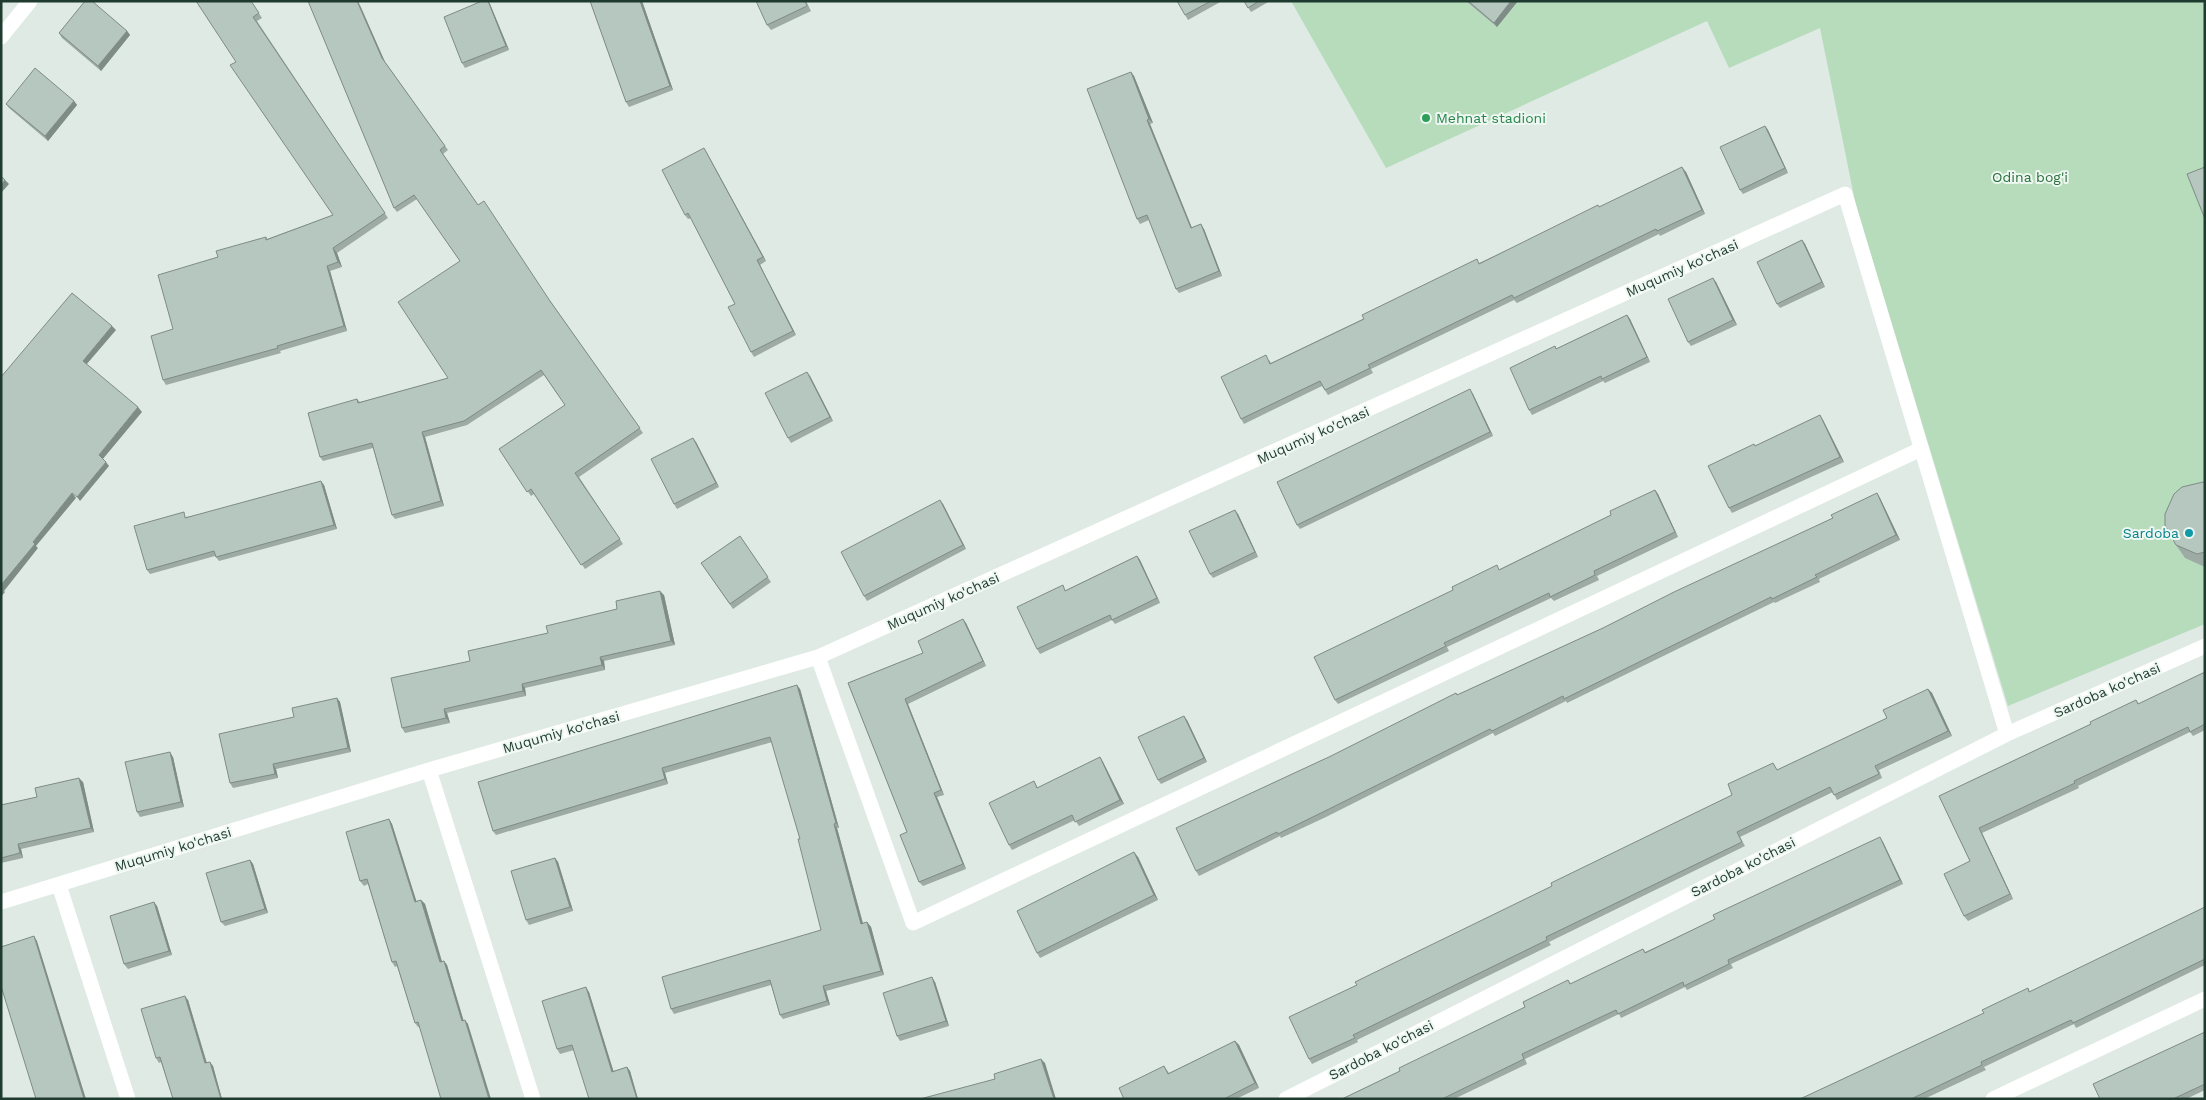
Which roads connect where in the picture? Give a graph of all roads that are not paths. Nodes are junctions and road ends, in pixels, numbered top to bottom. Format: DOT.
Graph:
graph roads {
  1 [pos="30,1"];
  2 [pos="1,37"];
  3 [pos="1921,449"];
  4 [pos="2205,646"];
  5 [pos="818,657"];
  6 [pos="2007,734"];
  7 [pos="428,770"];
  8 [pos="59,885"];
  9 [pos="1,902"];
  10 [pos="2205,999"];
  11 [pos="128,1099"];
  12 [pos="533,1099"];
  13 [pos="1286,1099"];
  14 [pos="1994,1099"];
  1 -- 2 [label="street"];
  3 -- 5 [label="street, Muqumiy ko'chasi"];
  3 -- 5 [label="street"];
  3 -- 6 [label="street"];
  4 -- 6 [label="street, Sardoba ko'chasi"];
  5 -- 7 [label="street, Muqumiy ko'chasi"];
  6 -- 13 [label="street, Sardoba ko'chasi"];
  7 -- 8 [label="street, Muqumiy ko'chasi"];
  7 -- 12 [label="street"];
  8 -- 9 [label="street, Muqumiy ko'chasi"];
  8 -- 11 [label="street"];
  10 -- 14 [label="street"];
}
